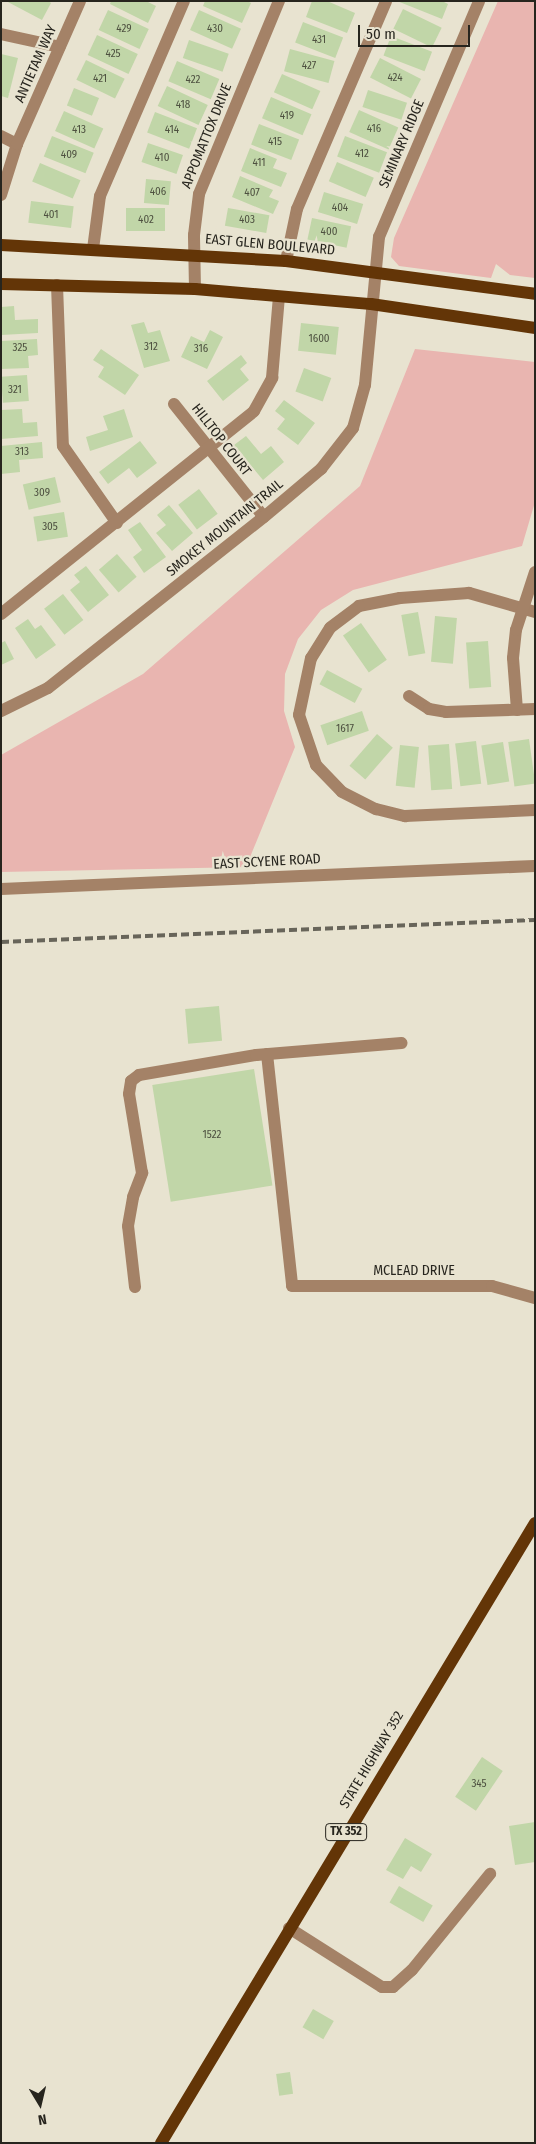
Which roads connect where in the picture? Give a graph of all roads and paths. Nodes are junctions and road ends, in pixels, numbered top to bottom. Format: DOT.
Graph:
graph roads {
  1 [pos="80,1"];
  2 [pos="184,1"];
  3 [pos="279,1"];
  4 [pos="386,1"];
  5 [pos="479,1"];
  6 [pos="1,34"];
  7 [pos="60,47"];
  8 [pos="1,136"];
  9 [pos="17,144"];
  10 [pos="1,195"];
  11 [pos="1,244"];
  12 [pos="92,249"];
  13 [pos="194,254"];
  14 [pos="286,261"];
  15 [pos="375,270"];
  16 [pos="1,284"];
  17 [pos="57,285"];
  18 [pos="195,289"];
  19 [pos="535,294"];
  20 [pos="279,297"];
  21 [pos="371,304"];
  22 [pos="535,328"];
  23 [pos="174,404"];
  24 [pos="210,450"];
  25 [pos="264,517"];
  26 [pos="117,523"];
  27 [pos="535,572"];
  28 [pos="529,610"];
  29 [pos="1,614"];
  30 [pos="409,696"];
  31 [pos="535,709"];
  32 [pos="517,710"];
  33 [pos="1,711"];
  34 [pos="535,810"];
  35 [pos="535,866"];
  36 [pos="1,889"];
  37 [pos="402,1043"];
  38 [pos="267,1054"];
  39 [pos="134,1286"];
  40 [pos="535,1298"];
  41 [pos="535,1522"];
  42 [pos="490,1874"];
  43 [pos="288,1928"];
  44 [pos="161,2143"];
  1 -- 7 [label="street, ANTIETAM WAY"];
  2 -- 12 [label="street"];
  3 -- 13 [label="street, APPOMATTOX DRIVE"];
  4 -- 14 [label="street"];
  5 -- 15 [label="street, SEMINARY RIDGE"];
  6 -- 7 [label="street"];
  7 -- 9 [label="street, ANTIETAM WAY"];
  8 -- 9 [label="street"];
  9 -- 10 [label="street, ANTIETAM WAY"];
  11 -- 12 [label="main road, EAST GLEN BOULEVARD"];
  12 -- 13 [label="main road, EAST GLEN BOULEVARD"];
  13 -- 14 [label="main road, EAST GLEN BOULEVARD"];
  13 -- 18 [label="street, APPOMATTOX DRIVE"];
  14 -- 15 [label="main road, EAST GLEN BOULEVARD"];
  15 -- 19 [label="main road, EAST GLEN BOULEVARD"];
  15 -- 21 [label="street, SEMINARY RIDGE"];
  16 -- 17 [label="main road"];
  17 -- 18 [label="main road"];
  17 -- 26 [label="street"];
  18 -- 20 [label="main road"];
  20 -- 21 [label="main road"];
  20 -- 24 [label="street"];
  21 -- 22 [label="main road"];
  21 -- 25 [label="street, SMOKEY MOUNTAIN TRAIL"];
  23 -- 24 [label="street, HILLTOP COURT"];
  24 -- 25 [label="street, HILLTOP COURT"];
  24 -- 26 [label="street"];
  25 -- 33 [label="street, SMOKEY MOUNTAIN TRAIL"];
  26 -- 29 [label="street"];
  27 -- 28 [label="street"];
  28 -- 32 [label="street"];
  28 -- 34 [label="street"];
  30 -- 32 [label="street"];
  31 -- 32 [label="street"];
  35 -- 36 [label="street, EAST SCYENE ROAD"];
  37 -- 38 [label="street"];
  38 -- 39 [label="street"];
  38 -- 40 [label="street, MCLEAD DRIVE"];
  41 -- 43 [label="main road, STATE HIGHWAY 352 / TX 352"];
  42 -- 43 [label="street"];
  43 -- 44 [label="main road, STATE HIGHWAY 352 / TX 352"];
}
